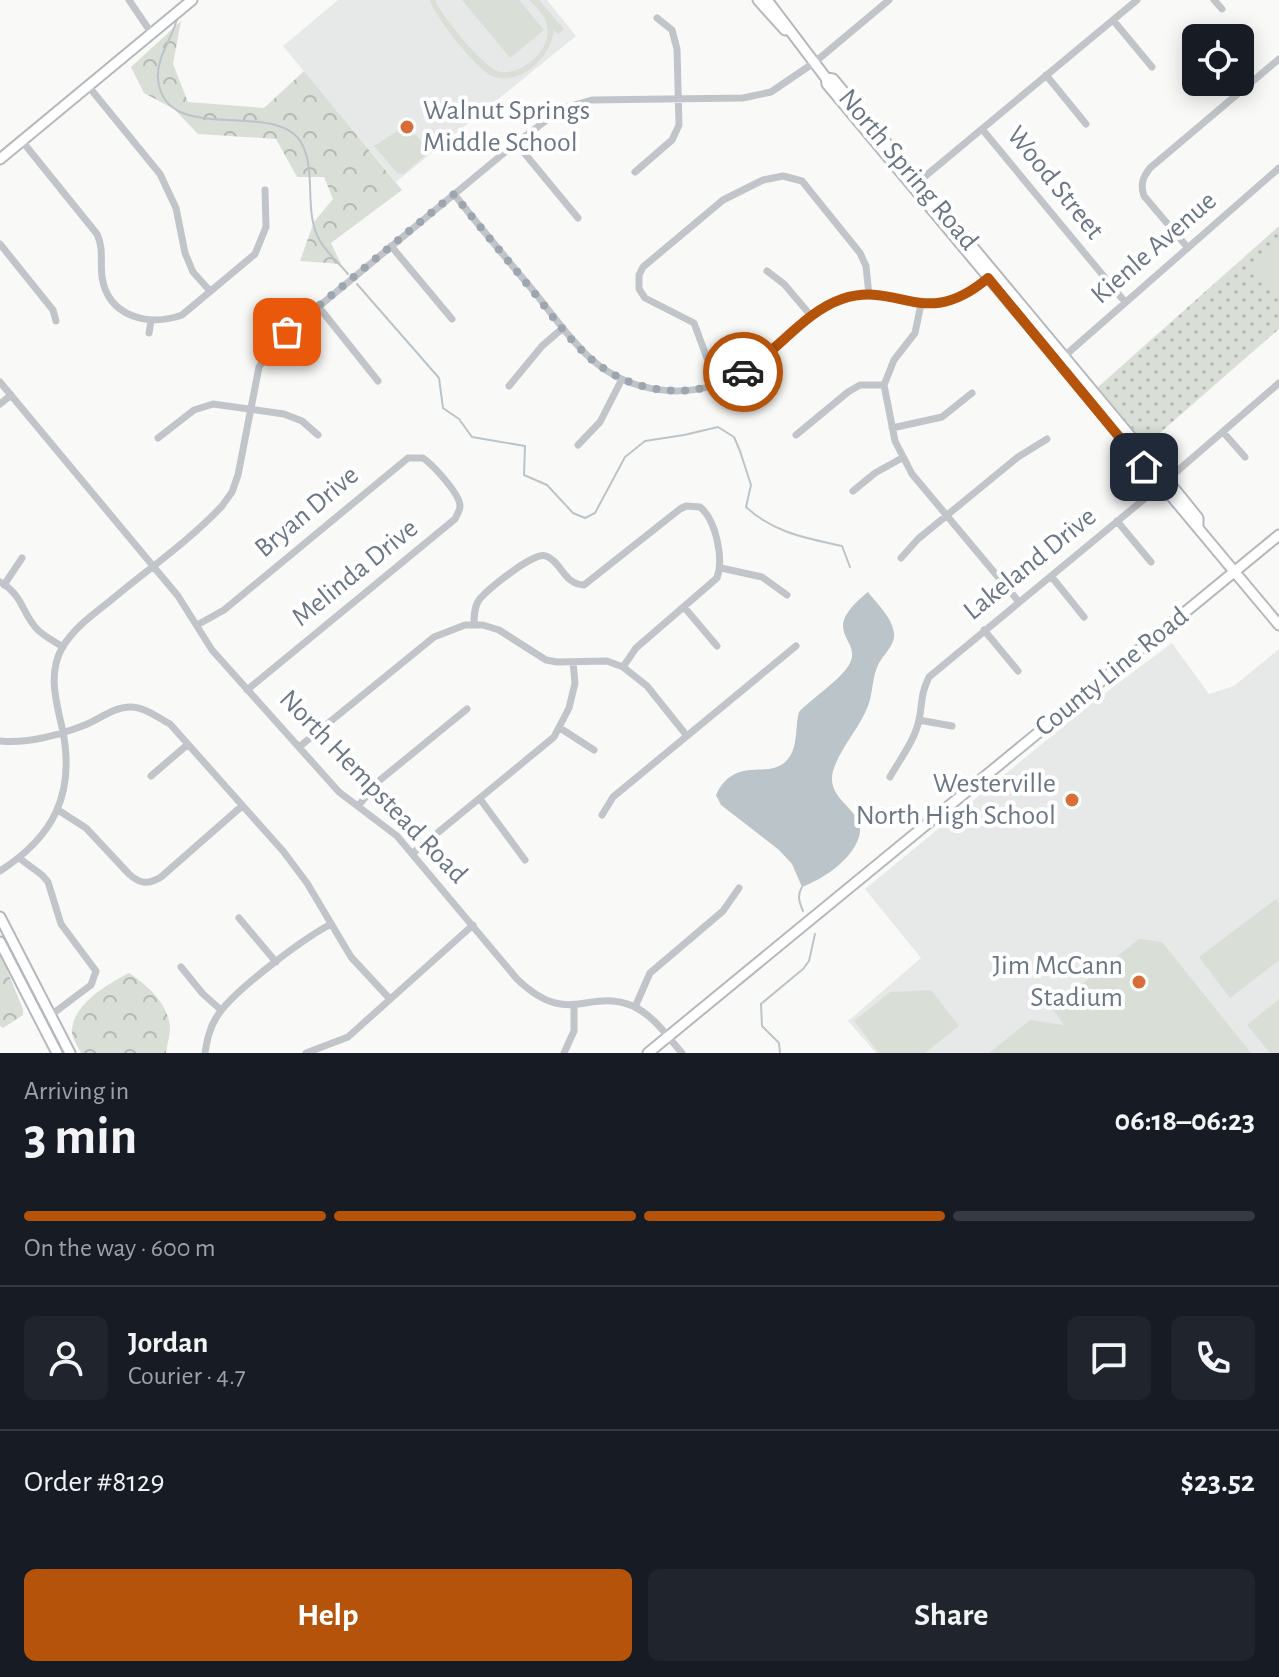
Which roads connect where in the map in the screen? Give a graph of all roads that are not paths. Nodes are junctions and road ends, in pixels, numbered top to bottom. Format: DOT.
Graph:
graph roads {
  1 [pos="129,0"];
  2 [pos="192,0"];
  3 [pos="758,0"];
  4 [pos="767,0"];
  5 [pos="889,0"];
  6 [pos="1137,0"];
  7 [pos="1214,0"];
  8 [pos="1222,9"];
  9 [pos="657,18"];
  10 [pos="1113,20"];
  11 [pos="152,34"];
  12 [pos="797,40"];
  13 [pos="1279,59"];
  14 [pos="815,62"];
  15 [pos="1152,67"];
  16 [pos="1046,75"];
  17 [pos="89,87"];
  18 [pos="678,99"];
  19 [pos="1086,124"];
  20 [pos="982,129"];
  21 [pos="22,141"];
  22 [pos="516,143"];
  23 [pos="0,159"];
  24 [pos="1279,168"];
  25 [pos="635,172"];
  26 [pos="916,184"];
  27 [pos="265,190"];
  28 [pos="454,194"];
  29 [pos="578,218"];
  30 [pos="0,244"];
  31 [pos="391,246"];
  32 [pos="1188,248"];
  33 [pos="767,271"];
  34 [pos="991,275"];
  35 [pos="210,291"];
  36 [pos="869,295"];
  37 [pos="1125,302"];
  38 [pos="921,304"];
  39 [pos="318,306"];
  40 [pos="812,317"];
  41 [pos="452,319"];
  42 [pos="56,321"];
  43 [pos="151,321"];
  44 [pos="563,328"];
  45 [pos="149,333"];
  46 [pos="1061,359"];
  47 [pos="622,379"];
  48 [pos="378,381"];
  49 [pos="0,382"];
  50 [pos="1279,383"];
  51 [pos="717,385"];
  52 [pos="884,385"];
  53 [pos="509,386"];
  54 [pos="972,393"];
  55 [pos="11,395"];
  56 [pos="0,404"];
  57 [pos="251,409"];
  58 [pos="892,428"];
  59 [pos="1223,432"];
  60 [pos="318,435"];
  61 [pos="796,435"];
  62 [pos="158,438"];
  63 [pos="1047,439"];
  64 [pos="578,445"];
  65 [pos="1245,457"];
  66 [pos="902,458"];
  67 [pos="444,480"];
  68 [pos="1163,484"];
  69 [pos="853,491"];
  70 [pos="947,515"];
  71 [pos="1117,521"];
  72 [pos="1279,535"];
  73 [pos="22,558"];
  74 [pos="901,558"];
  75 [pos="1151,562"];
  76 [pos="153,565"];
  77 [pos="721,568"];
  78 [pos="1234,571"];
  79 [pos="1051,576"];
  80 [pos="2,584"];
  81 [pos="787,595"];
  82 [pos="1019,602"];
  83 [pos="684,607"];
  84 [pos="1084,617"];
  85 [pos="197,625"];
  86 [pos="474,625"];
  87 [pos="1279,625"];
  88 [pos="984,630"];
  89 [pos="717,646"];
  90 [pos="796,646"];
  91 [pos="63,647"];
  92 [pos="573,662"];
  93 [pos="623,667"];
  94 [pos="1018,671"];
  95 [pos="247,690"];
  96 [pos="467,709"];
  97 [pos="919,720"];
  98 [pos="952,726"];
  99 [pos="560,728"];
  100 [pos="63,732"];
  101 [pos="687,736"];
  102 [pos="0,741"];
  103 [pos="187,745"];
  104 [pos="299,747"];
  105 [pos="594,750"];
  106 [pos="151,776"];
  107 [pos="890,777"];
  108 [pos="480,799"];
  109 [pos="242,806"];
  110 [pos="358,806"];
  111 [pos="58,810"];
  112 [pos="602,815"];
  113 [pos="413,853"];
  114 [pos="19,858"];
  115 [pos="525,860"];
  116 [pos="0,871"];
  117 [pos="739,888"];
  118 [pos="0,917"];
  119 [pos="239,918"];
  120 [pos="331,924"];
  121 [pos="473,925"];
  122 [pos="0,942"];
  123 [pos="276,962"];
  124 [pos="181,967"];
  125 [pos="389,998"];
  126 [pos="574,1006"];
  127 [pos="635,1007"];
  128 [pos="221,1010"];
  129 [pos="51,1015"];
  130 [pos="668,1037"];
  131 [pos="57,1053"];
  132 [pos="70,1053"];
  133 [pos="205,1053"];
  134 [pos="308,1053"];
  135 [pos="564,1053"];
  136 [pos="648,1053"];
  137 [pos="682,1053"];
  1 -- 11 [label="street"];
  2 -- 11 [label="main road"];
  3 -- 12 [label="main road"];
  4 -- 12 [label="main road"];
  5 -- 14 [label="street"];
  6 -- 10 [label="street"];
  7 -- 8 [label="street"];
  9 -- 18 [label="street"];
  10 -- 15 [label="street"];
  10 -- 16 [label="street"];
  11 -- 17 [label="main road"];
  12 -- 14 [label="main road, North Spring Road"];
  13 -- 32 [label="street"];
  14 -- 18 [label="street"];
  14 -- 26 [label="main road, North Spring Road"];
  16 -- 19 [label="street"];
  16 -- 20 [label="street"];
  17 -- 21 [label="main road"];
  17 -- 35 [label="street"];
  18 -- 22 [label="street"];
  18 -- 25 [label="street"];
  20 -- 26 [label="street"];
  20 -- 37 [label="street, Wood Street"];
  21 -- 23 [label="main road"];
  21 -- 43 [label="street"];
  22 -- 28 [label="street"];
  22 -- 29 [label="street"];
  24 -- 32 [label="street, Kienle Avenue"];
  26 -- 34 [label="main road, North Spring Road"];
  27 -- 35 [label="street"];
  28 -- 31 [label="street"];
  28 -- 44 [label="street"];
  30 -- 42 [label="street"];
  31 -- 39 [label="street"];
  31 -- 41 [label="street"];
  32 -- 37 [label="street, Kienle Avenue"];
  33 -- 40 [label="street"];
  34 -- 38 [label="street"];
  34 -- 46 [label="main road, North Spring Road"];
  35 -- 43 [label="street"];
  36 -- 38 [label="street"];
  36 -- 40 [label="street"];
  36 -- 51 [label="street"];
  37 -- 46 [label="street, Kienle Avenue"];
  38 -- 52 [label="street"];
  39 -- 48 [label="street"];
  39 -- 57 [label="street"];
  40 -- 51 [label="street"];
  43 -- 45 [label="street"];
  44 -- 47 [label="street"];
  44 -- 53 [label="street"];
  46 -- 68 [label="main road, North Spring Road"];
  47 -- 51 [label="street"];
  47 -- 64 [label="street"];
  49 -- 55 [label="street, North Hempstead Road"];
  50 -- 59 [label="street, Lakeland Drive"];
  52 -- 58 [label="street"];
  52 -- 61 [label="street"];
  54 -- 58 [label="street"];
  55 -- 56 [label="street"];
  55 -- 76 [label="street, North Hempstead Road"];
  57 -- 60 [label="street"];
  57 -- 62 [label="street"];
  57 -- 76 [label="street"];
  58 -- 66 [label="street"];
  59 -- 65 [label="street"];
  59 -- 68 [label="street, Lakeland Drive"];
  63 -- 70 [label="street"];
  66 -- 69 [label="street"];
  66 -- 70 [label="street"];
  67 -- 85 [label="street, Bryan Drive"];
  67 -- 95 [label="street, Melinda Drive"];
  68 -- 71 [label="street, Lakeland Drive"];
  68 -- 78 [label="main road, North Spring Road"];
  70 -- 74 [label="street"];
  70 -- 82 [label="street"];
  71 -- 75 [label="street"];
  71 -- 79 [label="street, Lakeland Drive"];
  72 -- 78 [label="main road, County Line Road"];
  73 -- 80 [label="street"];
  76 -- 85 [label="street, North Hempstead Road"];
  76 -- 91 [label="street"];
  77 -- 81 [label="street"];
  77 -- 83 [label="street"];
  77 -- 86 [label="street"];
  78 -- 87 [label="main road, North Spring Road"];
  78 -- 130 [label="main road, County Line Road"];
  79 -- 82 [label="street, Lakeland Drive"];
  79 -- 84 [label="street"];
  80 -- 91 [label="street"];
  82 -- 88 [label="street, Lakeland Drive"];
  83 -- 89 [label="street"];
  83 -- 93 [label="street"];
  85 -- 95 [label="street, North Hempstead Road"];
  86 -- 92 [label="street"];
  86 -- 104 [label="street"];
  88 -- 94 [label="street"];
  88 -- 97 [label="street, Lakeland Drive"];
  90 -- 101 [label="street"];
  91 -- 100 [label="street"];
  92 -- 93 [label="street"];
  92 -- 99 [label="street"];
  93 -- 101 [label="street"];
  95 -- 104 [label="street, North Hempstead Road"];
  96 -- 110 [label="street"];
  97 -- 98 [label="street"];
  97 -- 107 [label="street, Lakeland Drive"];
  99 -- 105 [label="street"];
  99 -- 108 [label="street"];
  100 -- 102 [label="street"];
  100 -- 103 [label="street"];
  100 -- 111 [label="street"];
  101 -- 112 [label="street"];
  103 -- 106 [label="street"];
  103 -- 109 [label="street"];
  104 -- 110 [label="street, North Hempstead Road"];
  108 -- 113 [label="street"];
  108 -- 115 [label="street"];
  109 -- 111 [label="street"];
  109 -- 120 [label="street"];
  110 -- 113 [label="street, North Hempstead Road"];
  111 -- 114 [label="street"];
  113 -- 121 [label="street, North Hempstead Road"];
  114 -- 116 [label="street"];
  114 -- 129 [label="street"];
  117 -- 127 [label="street"];
  118 -- 129 [label="main road"];
  119 -- 123 [label="street"];
  120 -- 123 [label="street"];
  120 -- 125 [label="street"];
  121 -- 125 [label="street"];
  121 -- 126 [label="street, North Hempstead Road"];
  122 -- 131 [label="main road"];
  123 -- 128 [label="street"];
  124 -- 128 [label="street"];
  125 -- 134 [label="street"];
  126 -- 127 [label="street, North Hempstead Road"];
  126 -- 135 [label="street"];
  127 -- 130 [label="street"];
  128 -- 133 [label="street"];
  129 -- 132 [label="main road"];
  130 -- 136 [label="main road, County Line Road"];
  130 -- 137 [label="street"];
}
